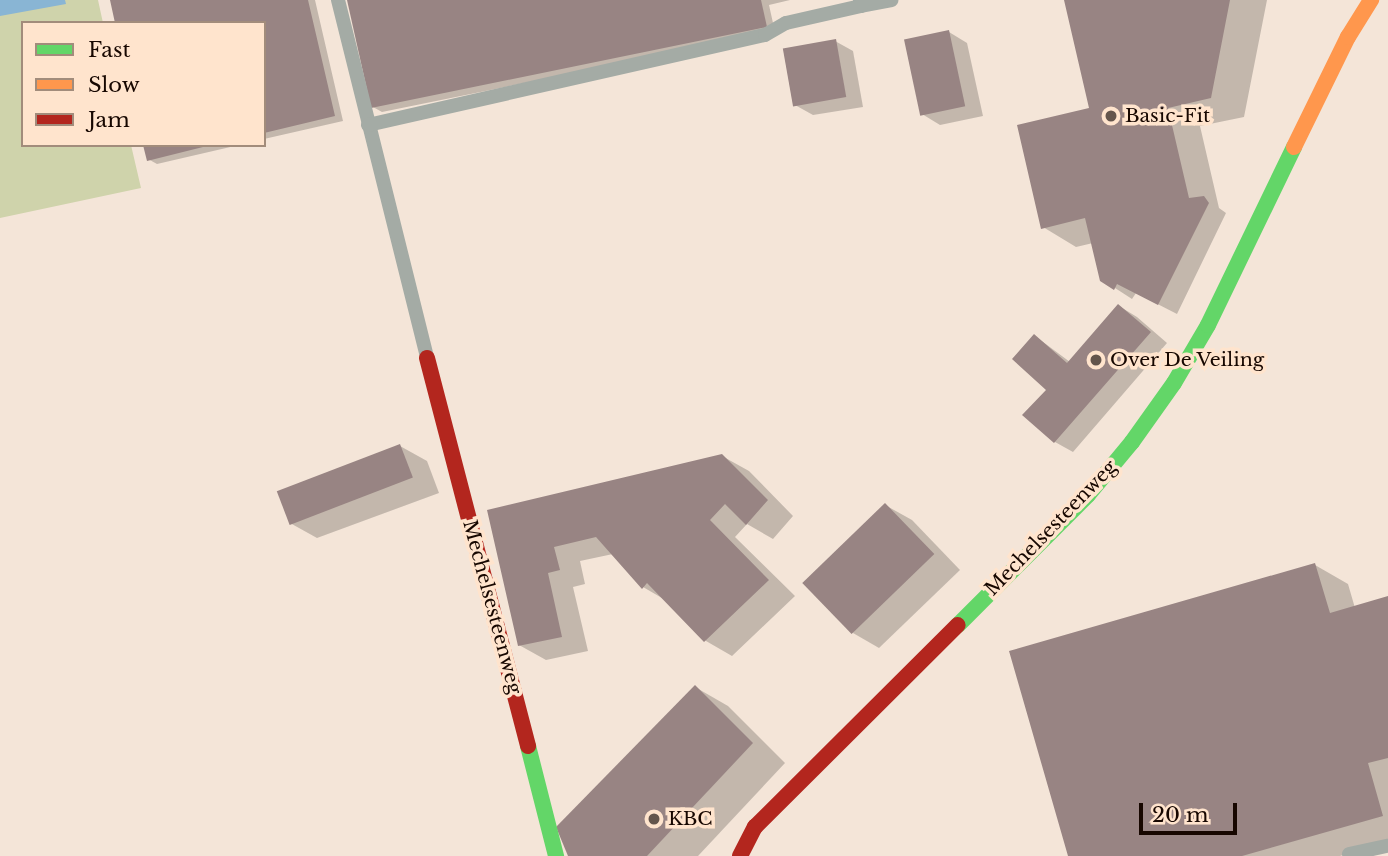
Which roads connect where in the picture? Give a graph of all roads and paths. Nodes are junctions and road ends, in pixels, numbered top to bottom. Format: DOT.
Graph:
graph roads {
  1 [pos="338,0"];
  2 [pos="891,0"];
  3 [pos="1371,0"];
  4 [pos="860,3"];
  5 [pos="368,125"];
  6 [pos="427,358"];
  7 [pos="1388,846"];
  8 [pos="1347,855"];
  9 [pos="556,856"];
  10 [pos="740,856"];
  1 -- 5 [label="lane"];
  2 -- 4 [label="lane"];
  3 -- 10 [label="street, Mechelsesteenweg"];
  4 -- 5 [label="lane"];
  5 -- 6 [label="lane"];
  6 -- 9 [label="street, Mechelsesteenweg"];
  7 -- 8 [label="lane"];
}
